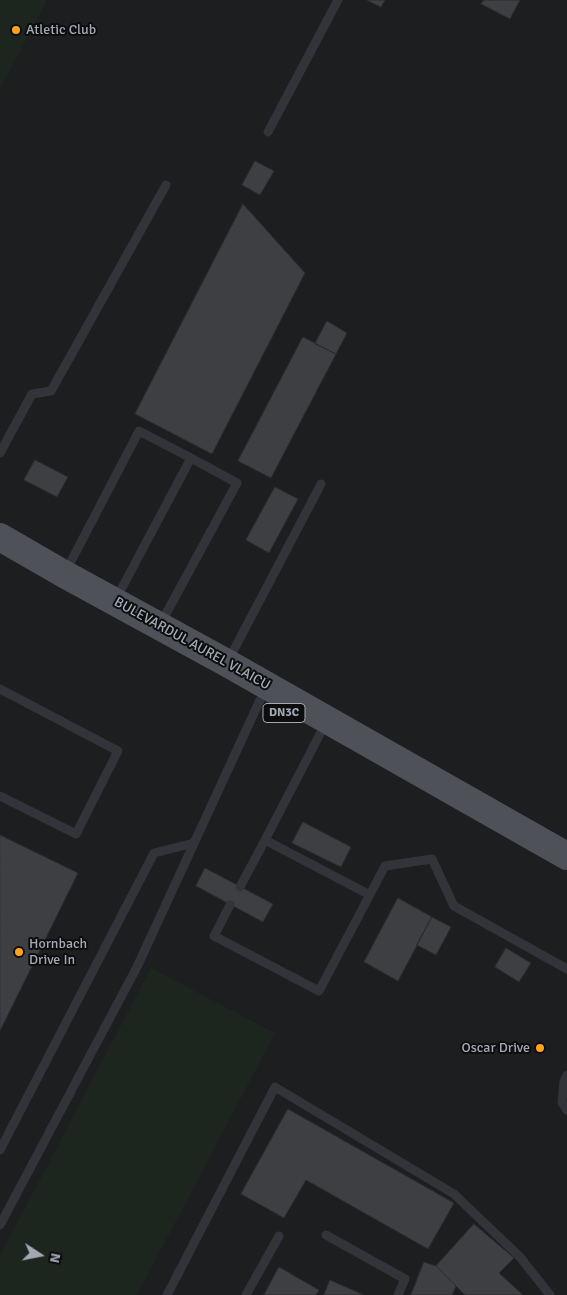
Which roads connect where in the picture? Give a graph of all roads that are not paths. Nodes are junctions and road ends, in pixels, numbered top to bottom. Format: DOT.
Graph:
graph roads {
  1 [pos="338,0"];
  2 [pos="268,132"];
  3 [pos="166,185"];
  4 [pos="0,453"];
  5 [pos="192,458"];
  6 [pos="321,484"];
  7 [pos="0,537"];
  8 [pos="0,555"];
  9 [pos="64,574"];
  10 [pos="115,602"];
  11 [pos="160,626"];
  12 [pos="227,663"];
  13 [pos="0,689"];
  14 [pos="260,700"];
  15 [pos="320,734"];
  16 [pos="0,796"];
  17 [pos="265,840"];
  18 [pos="194,842"];
  19 [pos="567,856"];
  20 [pos="567,872"];
  21 [pos="240,887"];
  22 [pos="370,895"];
  23 [pos="230,905"];
  24 [pos="567,970"];
  25 [pos="567,1075"];
  26 [pos="567,1110"];
  27 [pos="0,1150"];
  28 [pos="4,1210"];
  29 [pos="0,1225"];
  30 [pos="326,1235"];
  31 [pos="279,1236"];
  32 [pos="167,1295"];
  33 [pos="246,1295"];
  34 [pos="398,1295"];
  35 [pos="550,1295"];
  1 -- 2 [label="lane"];
  3 -- 4 [label="lane"];
  5 -- 9 [label="lane"];
  5 -- 10 [label="lane"];
  5 -- 11 [label="lane"];
  6 -- 12 [label="lane"];
  7 -- 9 [label="main road, BULEVARDUL AUREL VLAICU / DN3C"];
  8 -- 14 [label="main road, BULEVARDUL AUREL VLAICU / DN3C"];
  9 -- 10 [label="main road, BULEVARDUL AUREL VLAICU / DN3C"];
  10 -- 11 [label="main road, BULEVARDUL AUREL VLAICU / DN3C"];
  11 -- 12 [label="main road, BULEVARDUL AUREL VLAICU / DN3C"];
  12 -- 19 [label="main road, BULEVARDUL AUREL VLAICU / DN3C"];
  13 -- 16 [label="lane"];
  14 -- 15 [label="main road, BULEVARDUL AUREL VLAICU / DN3C"];
  14 -- 18 [label="lane"];
  15 -- 17 [label="lane"];
  15 -- 20 [label="main road, BULEVARDUL AUREL VLAICU / DN3C"];
  17 -- 21 [label="lane"];
  17 -- 22 [label="lane"];
  18 -- 27 [label="lane"];
  18 -- 28 [label="lane"];
  22 -- 23 [label="lane"];
  22 -- 24 [label="lane"];
  25 -- 26 [label="lane"];
  28 -- 29 [label="lane"];
  30 -- 34 [label="lane"];
  31 -- 33 [label="lane"];
  32 -- 35 [label="lane"];
}
